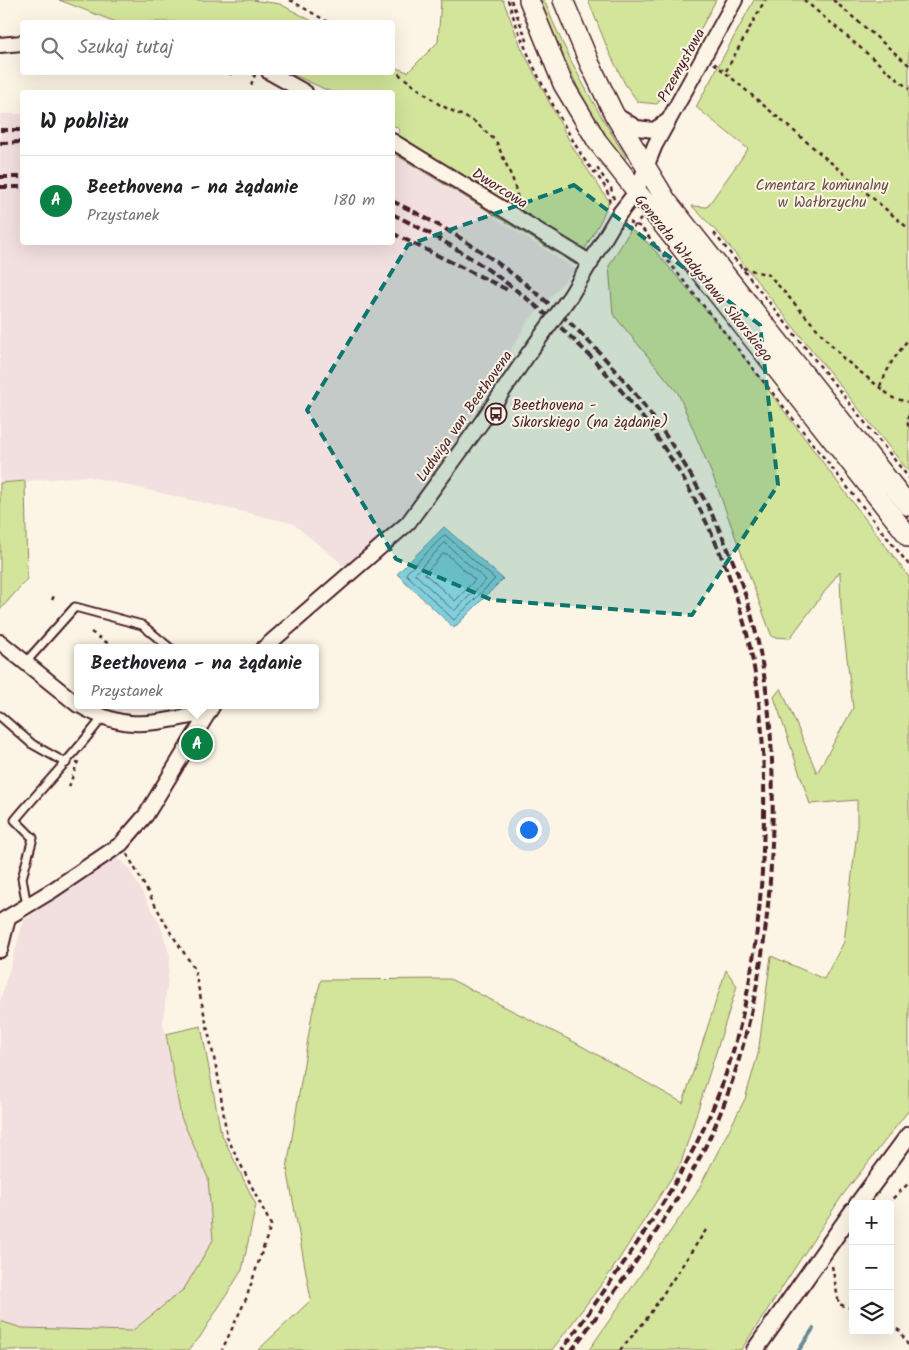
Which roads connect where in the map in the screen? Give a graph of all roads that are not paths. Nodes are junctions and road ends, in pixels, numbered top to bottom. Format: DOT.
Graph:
graph roads {
  1 [pos="529,0"];
  2 [pos="563,0"];
  3 [pos="735,0"];
  4 [pos="20,43"];
  5 [pos="0,45"];
  6 [pos="274,75"];
  7 [pos="301,90"];
  8 [pos="614,114"];
  9 [pos="670,120"];
  10 [pos="395,143"];
  11 [pos="645,165"];
  12 [pos="636,192"];
  13 [pos="591,263"];
  14 [pos="909,506"];
  15 [pos="909,537"];
  16 [pos="0,642"];
  17 [pos="165,644"];
  18 [pos="269,644"];
  19 [pos="26,663"];
  20 [pos="74,701"];
  21 [pos="86,709"];
  22 [pos="210,709"];
  23 [pos="0,716"];
  24 [pos="102,718"];
  25 [pos="66,763"];
  26 [pos="27,906"];
  27 [pos="4,920"];
  28 [pos="0,950"];
  29 [pos="909,1135"];
  30 [pos="861,1200"];
  31 [pos="849,1217"];
  32 [pos="755,1350"];
  1 -- 12 [label="main road, Generała Władysława Sikorskiego"];
  2 -- 8 [label="main road, Generała Władysława Sikorskiego"];
  3 -- 9 [label="street, Przemysłowa"];
  4 -- 5 [label="street"];
  6 -- 7 [label="street"];
  8 -- 9 [label="street, Przemysłowa"];
  8 -- 11 [label="main road, Generała Władysława Sikorskiego"];
  9 -- 11 [label="street, Przemysłowa"];
  10 -- 13 [label="street, Dworcowa"];
  11 -- 12 [label="street, Ludwiga van Beethovena"];
  11 -- 14 [label="main road, Generała Władysława Sikorskiego"];
  12 -- 13 [label="street, Ludwiga van Beethovena"];
  12 -- 15 [label="main road, Generała Władysława Sikorskiego"];
  13 -- 18 [label="street, Ludwiga van Beethovena, bridge"];
  16 -- 19 [label="street"];
  17 -- 19 [label="lane"];
  19 -- 20 [label="street"];
  21 -- 24 [label="street"];
  22 -- 24 [label="street"];
  22 -- 26 [label="street"];
  23 -- 25 [label="lane"];
  24 -- 25 [label="lane"];
  25 -- 26 [label="lane"];
  26 -- 27 [label="street"];
  27 -- 28 [label="street"];
  29 -- 30 [label="street"];
  31 -- 32 [label="street"];
}
